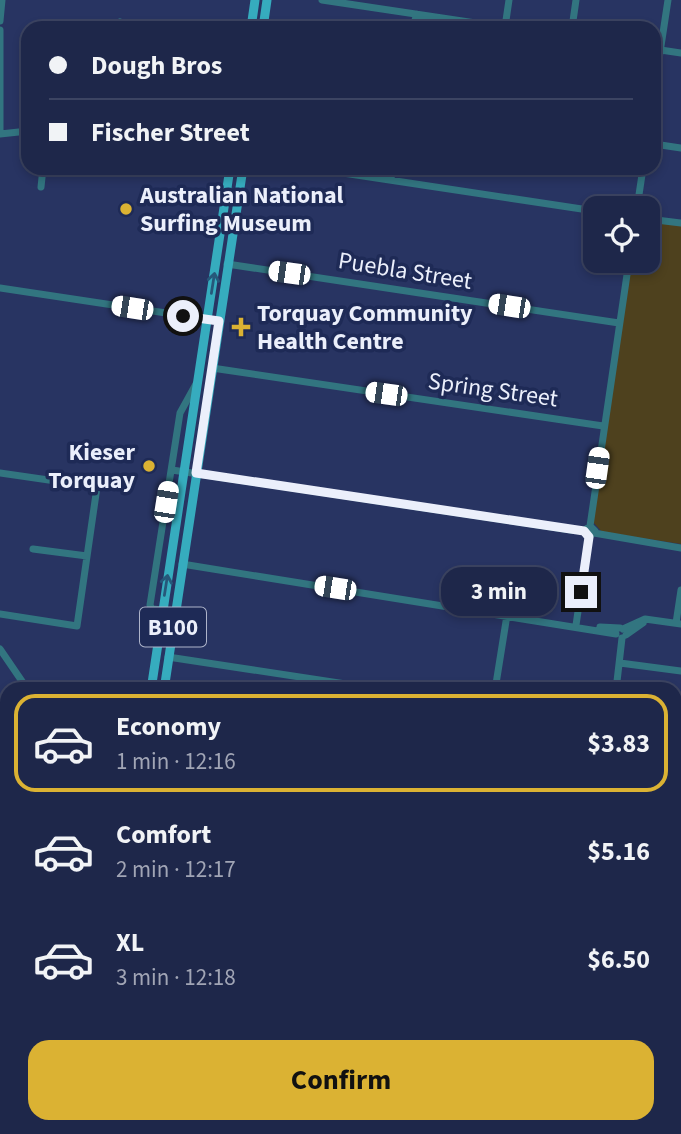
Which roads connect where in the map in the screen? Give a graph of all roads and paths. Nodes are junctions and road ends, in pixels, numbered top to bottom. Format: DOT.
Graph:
graph roads {
  1 [pos="2,0"];
  2 [pos="255,0"];
  3 [pos="267,0"];
  4 [pos="322,0"];
  5 [pos="509,0"];
  6 [pos="576,0"];
  7 [pos="668,0"];
  8 [pos="342,1"];
  9 [pos="416,14"];
  10 [pos="0,21"];
  11 [pos="252,21"];
  12 [pos="264,21"];
  13 [pos="415,21"];
  14 [pos="462,21"];
  15 [pos="508,21"];
  16 [pos="573,21"];
  17 [pos="0,30"];
  18 [pos="661,35"];
  19 [pos="661,50"];
  20 [pos="681,53"];
  21 [pos="21,132"];
  22 [pos="0,134"];
  23 [pos="661,145"];
  24 [pos="681,148"];
  25 [pos="42,175"];
  26 [pos="229,175"];
  27 [pos="242,175"];
  28 [pos="357,175"];
  29 [pos="392,175"];
  30 [pos="642,175"];
  31 [pos="391,180"];
  32 [pos="41,187"];
  33 [pos="639,196"];
  34 [pos="583,209"];
  35 [pos="660,220"];
  36 [pos="681,223"];
  37 [pos="227,264"];
  38 [pos="627,273"];
  39 [pos="0,288"];
  40 [pos="207,320"];
  41 [pos="219,321"];
  42 [pos="619,323"];
  43 [pos="212,368"];
  44 [pos="198,380"];
  45 [pos="603,426"];
  46 [pos="172,470"];
  47 [pos="184,471"];
  48 [pos="0,473"];
  49 [pos="196,473"];
  50 [pos="589,532"];
  51 [pos="681,548"];
  52 [pos="33,549"];
  53 [pos="158,555"];
  54 [pos="87,556"];
  55 [pos="170,560"];
  56 [pos="182,564"];
  57 [pos="681,590"];
  58 [pos="163,610"];
  59 [pos="0,614"];
  60 [pos="507,615"];
  61 [pos="678,624"];
  62 [pos="576,625"];
  63 [pos="621,633"];
  64 [pos="0,649"];
  65 [pos="168,657"];
  66 [pos="620,663"];
  67 [pos="681,671"];
  68 [pos="23,682"];
  69 [pos="152,682"];
  70 [pos="165,682"];
  71 [pos="332,682"];
  72 [pos="496,682"];
  73 [pos="617,682"];
  1 -- 10 [label="street"];
  2 -- 11 [label="main road"];
  3 -- 12 [label="main road"];
  4 -- 8 [label="street"];
  5 -- 15 [label="street"];
  6 -- 16 [label="street"];
  7 -- 18 [label="street"];
  8 -- 9 [label="street"];
  9 -- 13 [label="street"];
  9 -- 14 [label="street"];
  17 -- 22 [label="street"];
  19 -- 20 [label="street"];
  21 -- 22 [label="street"];
  23 -- 24 [label="street"];
  25 -- 32 [label="street"];
  40 -- 26 [label="main road, B100, one-way"];
  27 -- 37 [label="main road, B100"];
  28 -- 31 [label="street"];
  29 -- 31 [label="street"];
  30 -- 33 [label="street"];
  31 -- 34 [label="street"];
  35 -- 36 [label="street"];
  37 -- 41 [label="main road, B100"];
  37 -- 42 [label="street, Puebla Street"];
  38 -- 42 [label="street"];
  39 -- 40 [label="street"];
  40 -- 41 [label="street"];
  40 -- 44 [label="main road, B100"];
  41 -- 43 [label="main road, B100"];
  42 -- 45 [label="street"];
  43 -- 45 [label="street, Spring Street"];
  43 -- 49 [label="main road, B100"];
  44 -- 46 [label="street"];
  44 -- 47 [label="main road, B100"];
  45 -- 50 [label="street"];
  46 -- 47 [label="street"];
  46 -- 53 [label="street"];
  47 -- 49 [label="street"];
  47 -- 55 [label="main road, B100"];
  48 -- 54 [label="street"];
  49 -- 50 [label="street"];
  49 -- 56 [label="main road, B100"];
  50 -- 51 [label="street"];
  50 -- 62 [label="street"];
  52 -- 54 [label="street"];
  53 -- 55 [label="street"];
  53 -- 58 [label="street"];
  54 -- 59 [label="street"];
  55 -- 56 [label="main road"];
  58 -- 55 [label="main road, B100, one-way"];
  56 -- 60 [label="street"];
  56 -- 65 [label="main road, B100"];
  57 -- 61 [label="street"];
  58 -- 69 [label="main road, B100"];
  60 -- 62 [label="street"];
  60 -- 72 [label="street"];
  61 -- 63 [label="street"];
  62 -- 63 [label="street"];
  63 -- 66 [label="street"];
  64 -- 68 [label="street"];
  65 -- 70 [label="main road, B100"];
  65 -- 71 [label="street"];
  66 -- 67 [label="street"];
  66 -- 73 [label="street"];
}
